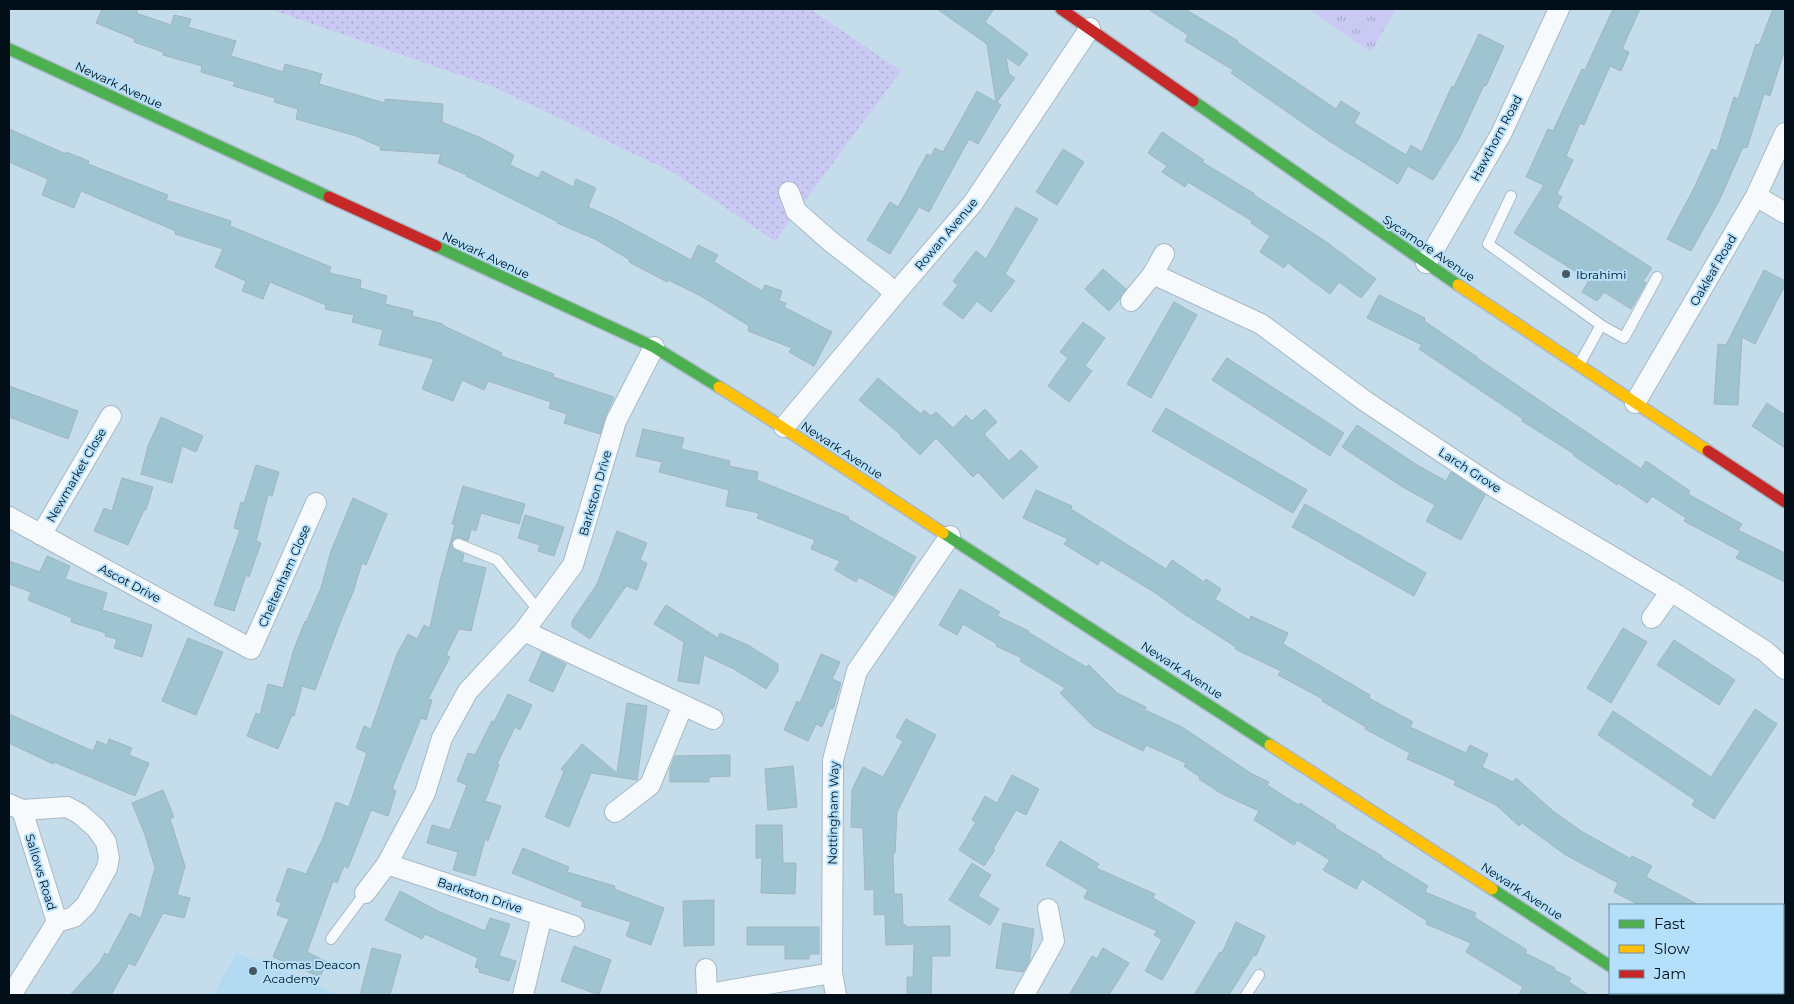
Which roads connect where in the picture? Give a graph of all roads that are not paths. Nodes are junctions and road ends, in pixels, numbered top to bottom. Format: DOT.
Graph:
graph roads {
  1 [pos="1061,9"];
  2 [pos="1559,9"];
  3 [pos="1090,28"];
  4 [pos="9,49"];
  5 [pos="1785,133"];
  6 [pos="789,192"];
  7 [pos="1511,196"];
  8 [pos="1756,196"];
  9 [pos="1785,213"];
  10 [pos="1164,254"];
  11 [pos="1426,263"];
  12 [pos="1153,274"];
  13 [pos="1658,277"];
  14 [pos="895,294"];
  15 [pos="1131,301"];
  16 [pos="1599,324"];
  17 [pos="654,347"];
  18 [pos="1579,366"];
  19 [pos="1634,403"];
  20 [pos="111,416"];
  21 [pos="784,428"];
  22 [pos="316,502"];
  23 [pos="1785,502"];
  24 [pos="9,517"];
  25 [pos="41,535"];
  26 [pos="950,536"];
  27 [pos="458,544"];
  28 [pos="1671,591"];
  29 [pos="540,611"];
  30 [pos="1652,618"];
  31 [pos="524,631"];
  32 [pos="251,649"];
  33 [pos="1785,669"];
  34 [pos="683,706"];
  35 [pos="713,719"];
  36 [pos="15,807"];
  37 [pos="615,812"];
  38 [pos="387,864"];
  39 [pos="365,893"];
  40 [pos="1048,909"];
  41 [pos="542,915"];
  42 [pos="57,922"];
  43 [pos="574,926"];
  44 [pos="331,939"];
  45 [pos="1609,965"];
  46 [pos="706,969"];
  47 [pos="832,973"];
  48 [pos="1259,975"];
  49 [pos="707,994"];
  50 [pos="12,995"];
  51 [pos="523,995"];
  52 [pos="836,995"];
  53 [pos="1024,995"];
  54 [pos="1246,995"];
  1 -- 3 [label="street, Sycamore Avenue"];
  2 -- 11 [label="street, Hawthorn Road"];
  3 -- 11 [label="street, Sycamore Avenue"];
  3 -- 14 [label="street, Rowan Avenue"];
  4 -- 17 [label="street, Newark Avenue"];
  5 -- 8 [label="street, Oakleaf Road"];
  6 -- 14 [label="street"];
  7 -- 16 [label="lane"];
  8 -- 9 [label="street"];
  8 -- 19 [label="street, Oakleaf Road"];
  10 -- 12 [label="street"];
  11 -- 18 [label="street, Sycamore Avenue"];
  12 -- 15 [label="street"];
  12 -- 28 [label="street, Larch Grove"];
  13 -- 16 [label="lane"];
  14 -- 21 [label="street, Rowan Avenue"];
  16 -- 18 [label="lane"];
  17 -- 21 [label="street, Newark Avenue"];
  17 -- 29 [label="street, Barkston Drive"];
  18 -- 19 [label="street, Sycamore Avenue"];
  19 -- 23 [label="street, Sycamore Avenue"];
  20 -- 25 [label="street, Newmarket Close"];
  21 -- 26 [label="street, Newark Avenue"];
  22 -- 32 [label="street, Cheltenham Close"];
  24 -- 25 [label="street, Ascot Drive"];
  25 -- 32 [label="street, Ascot Drive"];
  26 -- 45 [label="street, Newark Avenue"];
  26 -- 47 [label="street, Nottingham Way"];
  27 -- 29 [label="lane"];
  28 -- 30 [label="street"];
  28 -- 33 [label="street, Larch Grove"];
  29 -- 31 [label="street, Barkston Drive"];
  31 -- 34 [label="street"];
  31 -- 38 [label="street, Barkston Drive"];
  34 -- 35 [label="street"];
  34 -- 37 [label="street"];
  36 -- 42 [label="street, Sallows Road"];
  36 -- 42 [label="street"];
  38 -- 39 [label="street, Barkston Drive"];
  38 -- 41 [label="street, Barkston Drive"];
  39 -- 44 [label="lane"];
  40 -- 53 [label="street"];
  41 -- 43 [label="street, Barkston Drive"];
  41 -- 51 [label="street"];
  42 -- 50 [label="street, Sallows Road"];
  46 -- 49 [label="street"];
  47 -- 49 [label="street"];
  47 -- 52 [label="street, Nottingham Way"];
  48 -- 54 [label="lane"];
}
